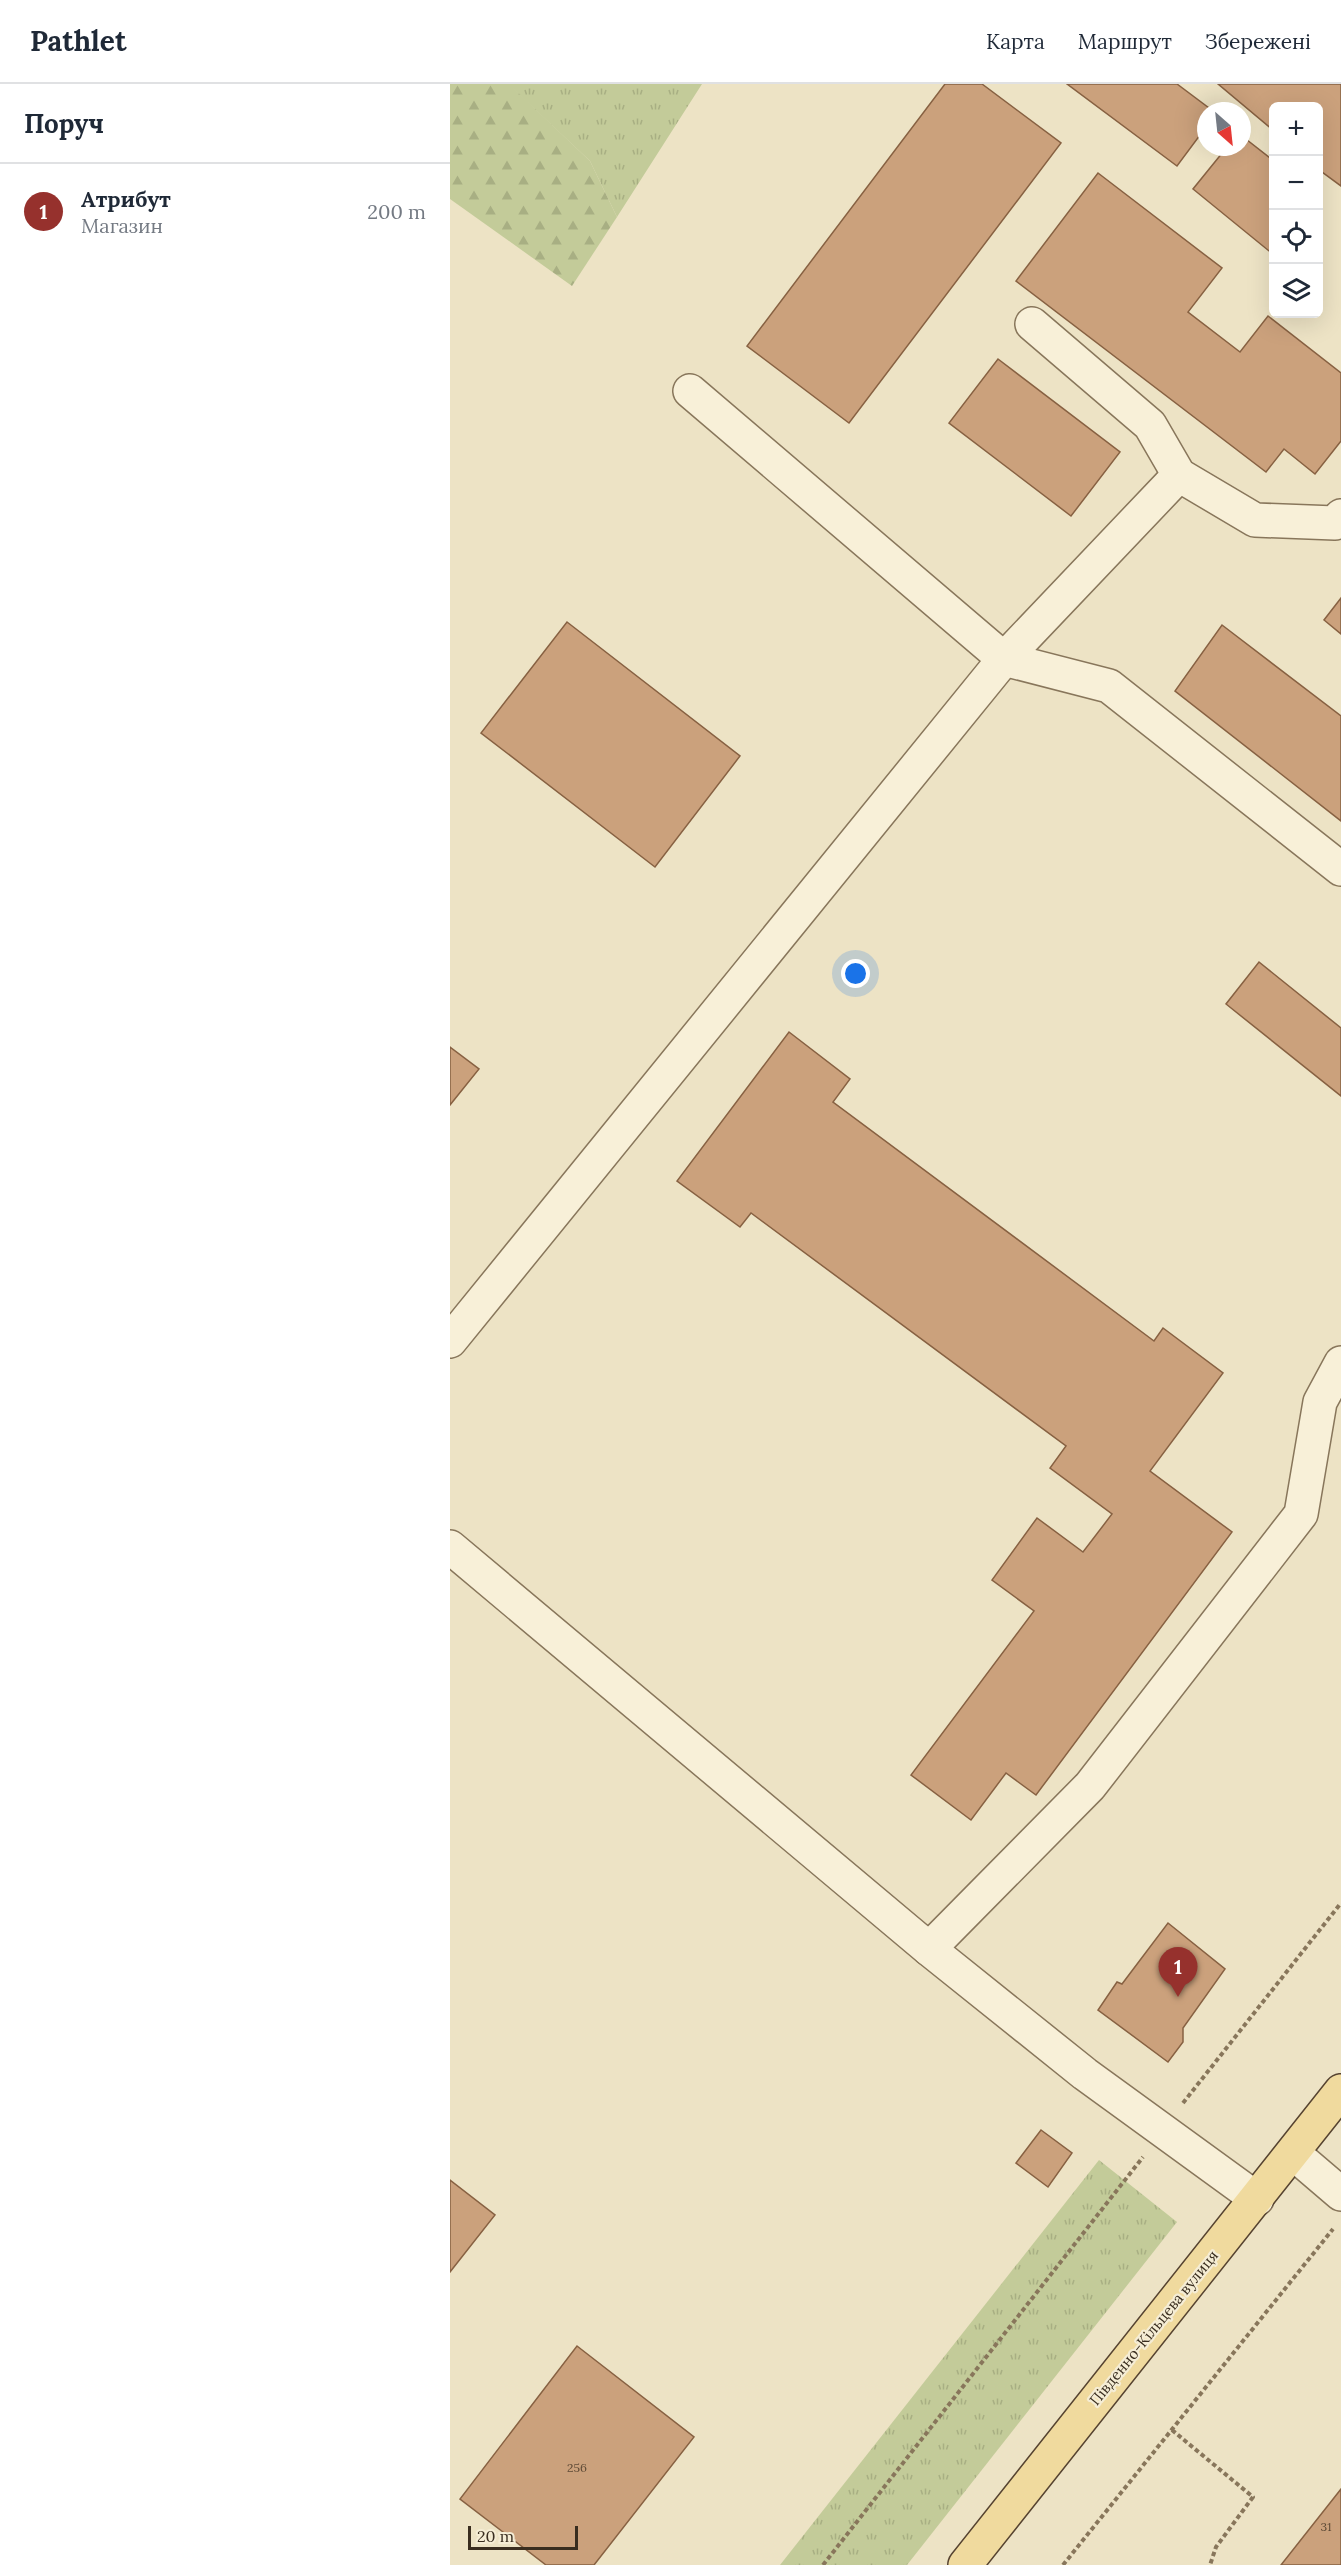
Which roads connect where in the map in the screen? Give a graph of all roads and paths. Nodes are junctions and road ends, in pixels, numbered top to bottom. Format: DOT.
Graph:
graph roads {
  1 [pos="1032,324"];
  2 [pos="690,391"];
  3 [pos="1179,474"];
  4 [pos="1341,516"];
  5 [pos="1004,659"];
  6 [pos="1341,869"];
  7 [pos="450,1341"];
  8 [pos="1341,1363"];
  9 [pos="450,1547"];
  10 [pos="1341,1904"];
  11 [pos="929,1949"];
  12 [pos="1341,2091"];
  13 [pos="1162,2129"];
  14 [pos="1293,2153"];
  15 [pos="1341,2194"];
  16 [pos="1257,2199"];
  17 [pos="1334,2228"];
  18 [pos="1172,2430"];
  19 [pos="823,2565"];
  20 [pos="965,2565"];
  21 [pos="1064,2565"];
  22 [pos="1210,2565"];
  1 -- 3 [label="lane"];
  2 -- 5 [label="lane"];
  3 -- 4 [label="lane"];
  3 -- 5 [label="lane"];
  5 -- 6 [label="lane"];
  5 -- 7 [label="lane"];
  8 -- 11 [label="lane"];
  9 -- 11 [label="lane"];
  10 -- 13 [label="path"];
  11 -- 13 [label="lane"];
  12 -- 14 [label="main road, Південно-Кільцева вулиця"];
  13 -- 16 [label="lane"];
  13 -- 19 [label="path"];
  14 -- 15 [label="lane"];
  14 -- 16 [label="main road, Південно-Кільцева вулиця"];
  16 -- 20 [label="main road, Південно-Кільцева вулиця"];
  17 -- 18 [label="path"];
  18 -- 21 [label="path"];
  18 -- 22 [label="path"];
}
